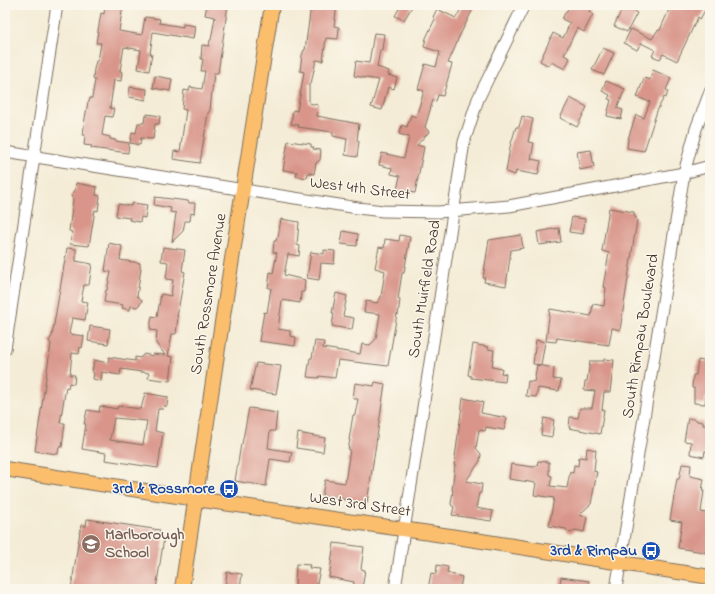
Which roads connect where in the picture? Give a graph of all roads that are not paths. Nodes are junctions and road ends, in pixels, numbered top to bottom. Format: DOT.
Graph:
graph roads {
  1 [pos="56,5"];
  2 [pos="272,5"];
  3 [pos="524,5"];
  4 [pos="710,92"];
  5 [pos="5,152"];
  6 [pos="34,156"];
  7 [pos="710,166"];
  8 [pos="684,173"];
  9 [pos="243,189"];
  10 [pos="454,211"];
  11 [pos="5,349"];
  12 [pos="5,469"];
  13 [pos="196,499"];
  14 [pos="405,529"];
  15 [pos="620,563"];
  16 [pos="710,577"];
  17 [pos="182,589"];
  18 [pos="395,589"];
  19 [pos="616,589"];
  1 -- 6 [label="street"];
  2 -- 9 [label="main road, South Rossmore Avenue"];
  3 -- 10 [label="street, South Muirfield Road"];
  4 -- 8 [label="street, South Rimpau Boulevard"];
  5 -- 6 [label="street, West 4th Street"];
  6 -- 9 [label="street, West 4th Street"];
  6 -- 11 [label="street"];
  7 -- 8 [label="street, West 4th Street"];
  8 -- 10 [label="street, West 4th Street"];
  8 -- 15 [label="street, South Rimpau Boulevard"];
  9 -- 10 [label="street, West 4th Street"];
  9 -- 13 [label="main road, South Rossmore Avenue"];
  10 -- 14 [label="street, South Muirfield Road"];
  12 -- 13 [label="main road, West 3rd Street"];
  13 -- 14 [label="main road, West 3rd Street"];
  13 -- 17 [label="main road, South Rossmore Avenue"];
  14 -- 15 [label="main road, West 3rd Street"];
  14 -- 18 [label="street, South Muirfield Road"];
  15 -- 16 [label="main road, West 3rd Street"];
  15 -- 19 [label="street, South Rimpau Boulevard"];
}
